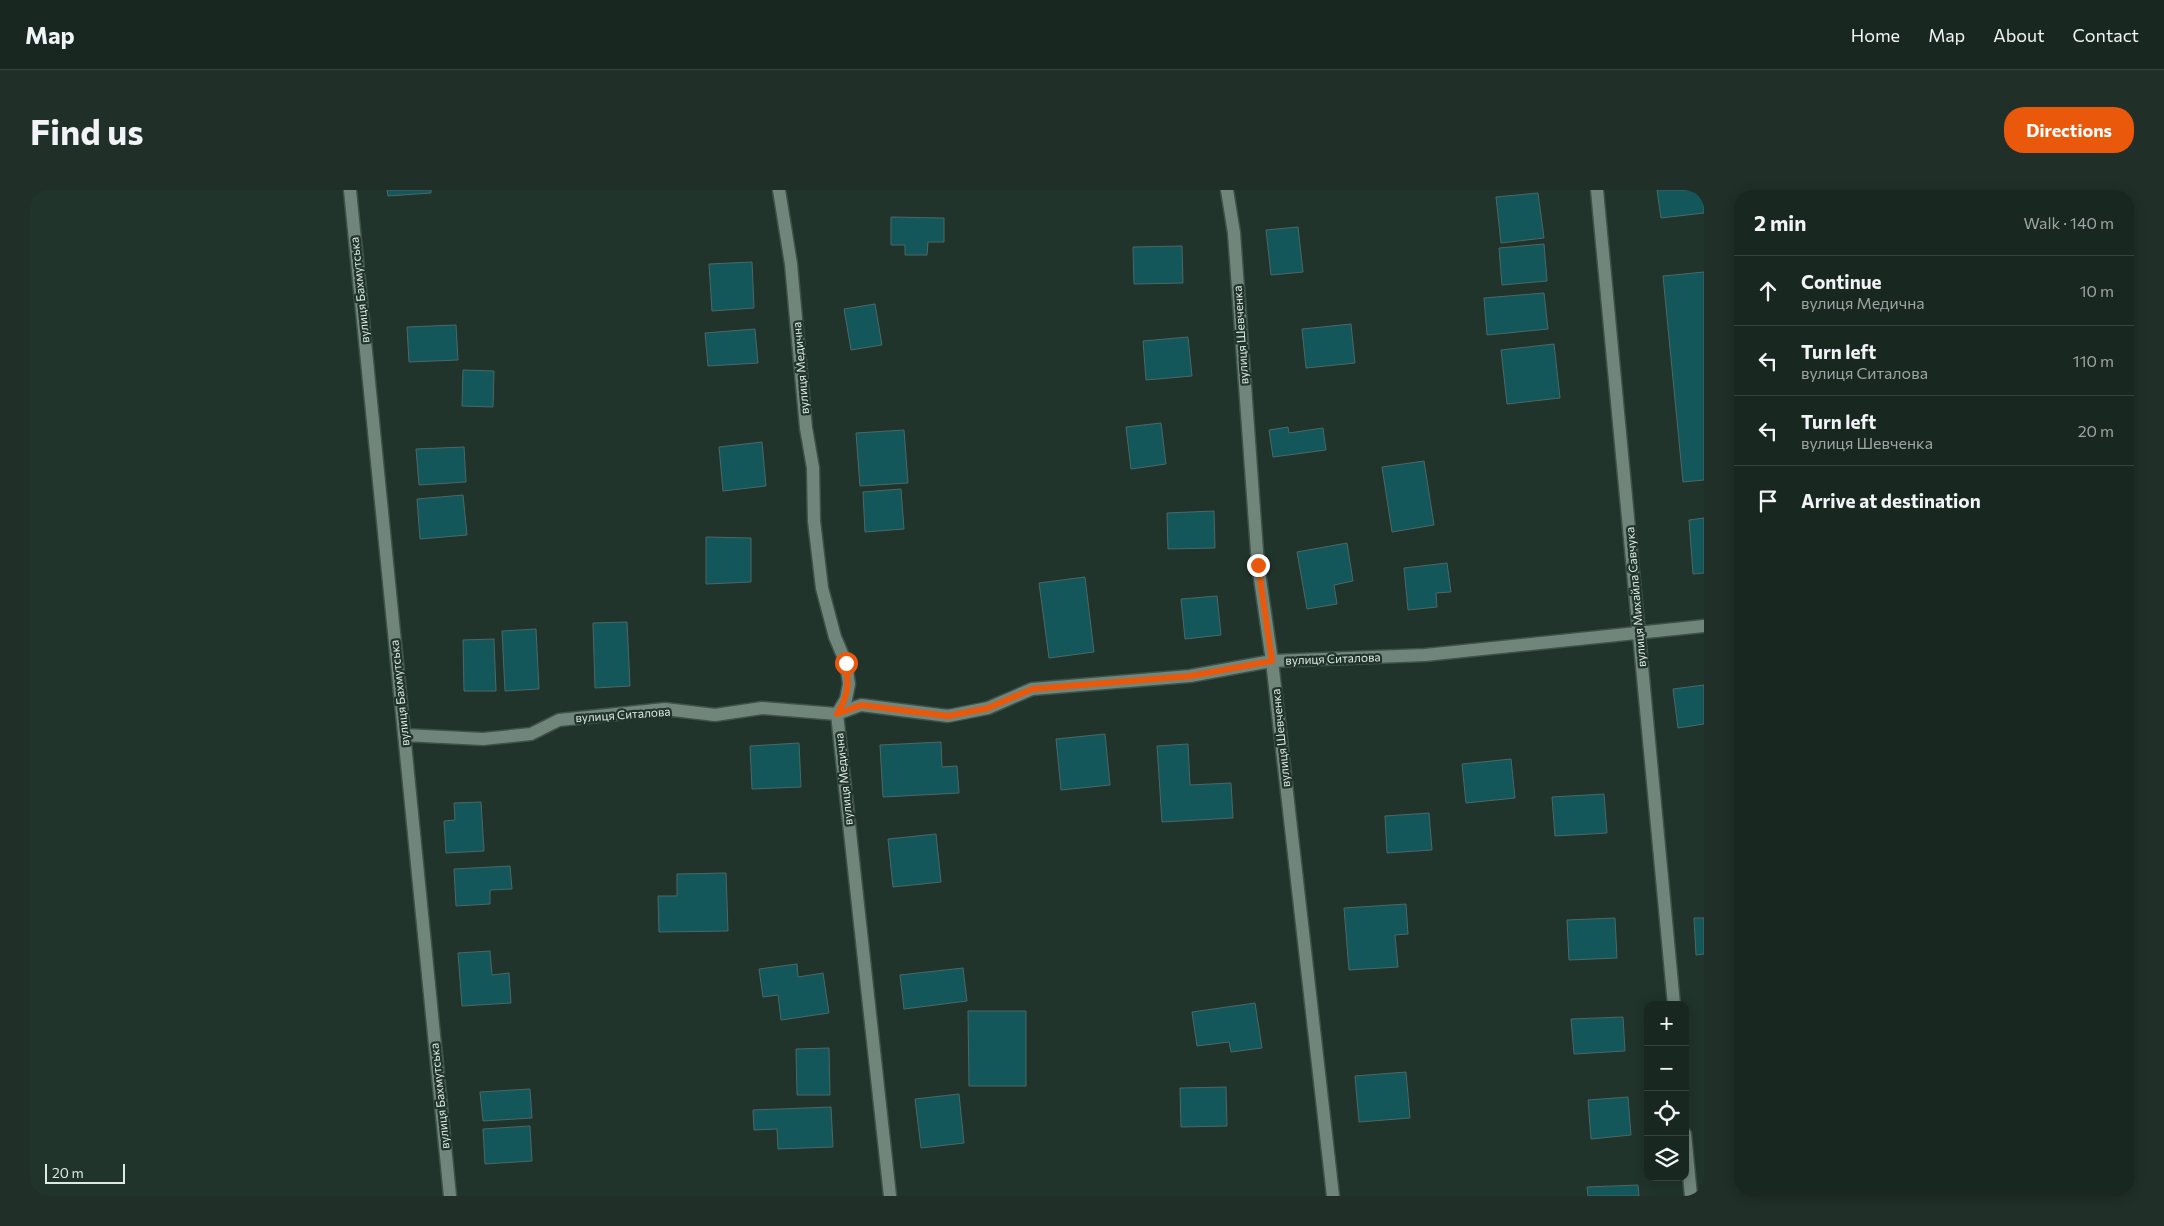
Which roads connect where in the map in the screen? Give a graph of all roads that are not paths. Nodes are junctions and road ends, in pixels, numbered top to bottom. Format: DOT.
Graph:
graph roads {
  1 [pos="350,190"];
  2 [pos="779,190"];
  3 [pos="1228,190"];
  4 [pos="1597,190"];
  5 [pos="1704,626"];
  6 [pos="1640,632"];
  7 [pos="1272,661"];
  8 [pos="837,714"];
  9 [pos="404,735"];
  10 [pos="1674,1001"];
  11 [pos="1685,1136"];
  12 [pos="450,1196"];
  13 [pos="890,1196"];
  14 [pos="1333,1196"];
  15 [pos="1691,1196"];
  1 -- 9 [label="street, вулиця Бахмутська"];
  2 -- 8 [label="street, вулиця Медична"];
  3 -- 7 [label="street, вулиця Шевченка"];
  4 -- 6 [label="street, вулиця Михайла Савчука"];
  5 -- 6 [label="street, вулиця Ситалова"];
  6 -- 7 [label="street, вулиця Ситалова"];
  6 -- 10 [label="street, вулиця Михайла Савчука"];
  7 -- 8 [label="street, вулиця Ситалова"];
  7 -- 14 [label="street, вулиця Шевченка"];
  8 -- 9 [label="street, вулиця Ситалова"];
  8 -- 13 [label="street, вулиця Медична"];
  9 -- 12 [label="street, вулиця Бахмутська"];
  11 -- 15 [label="street"];
}
